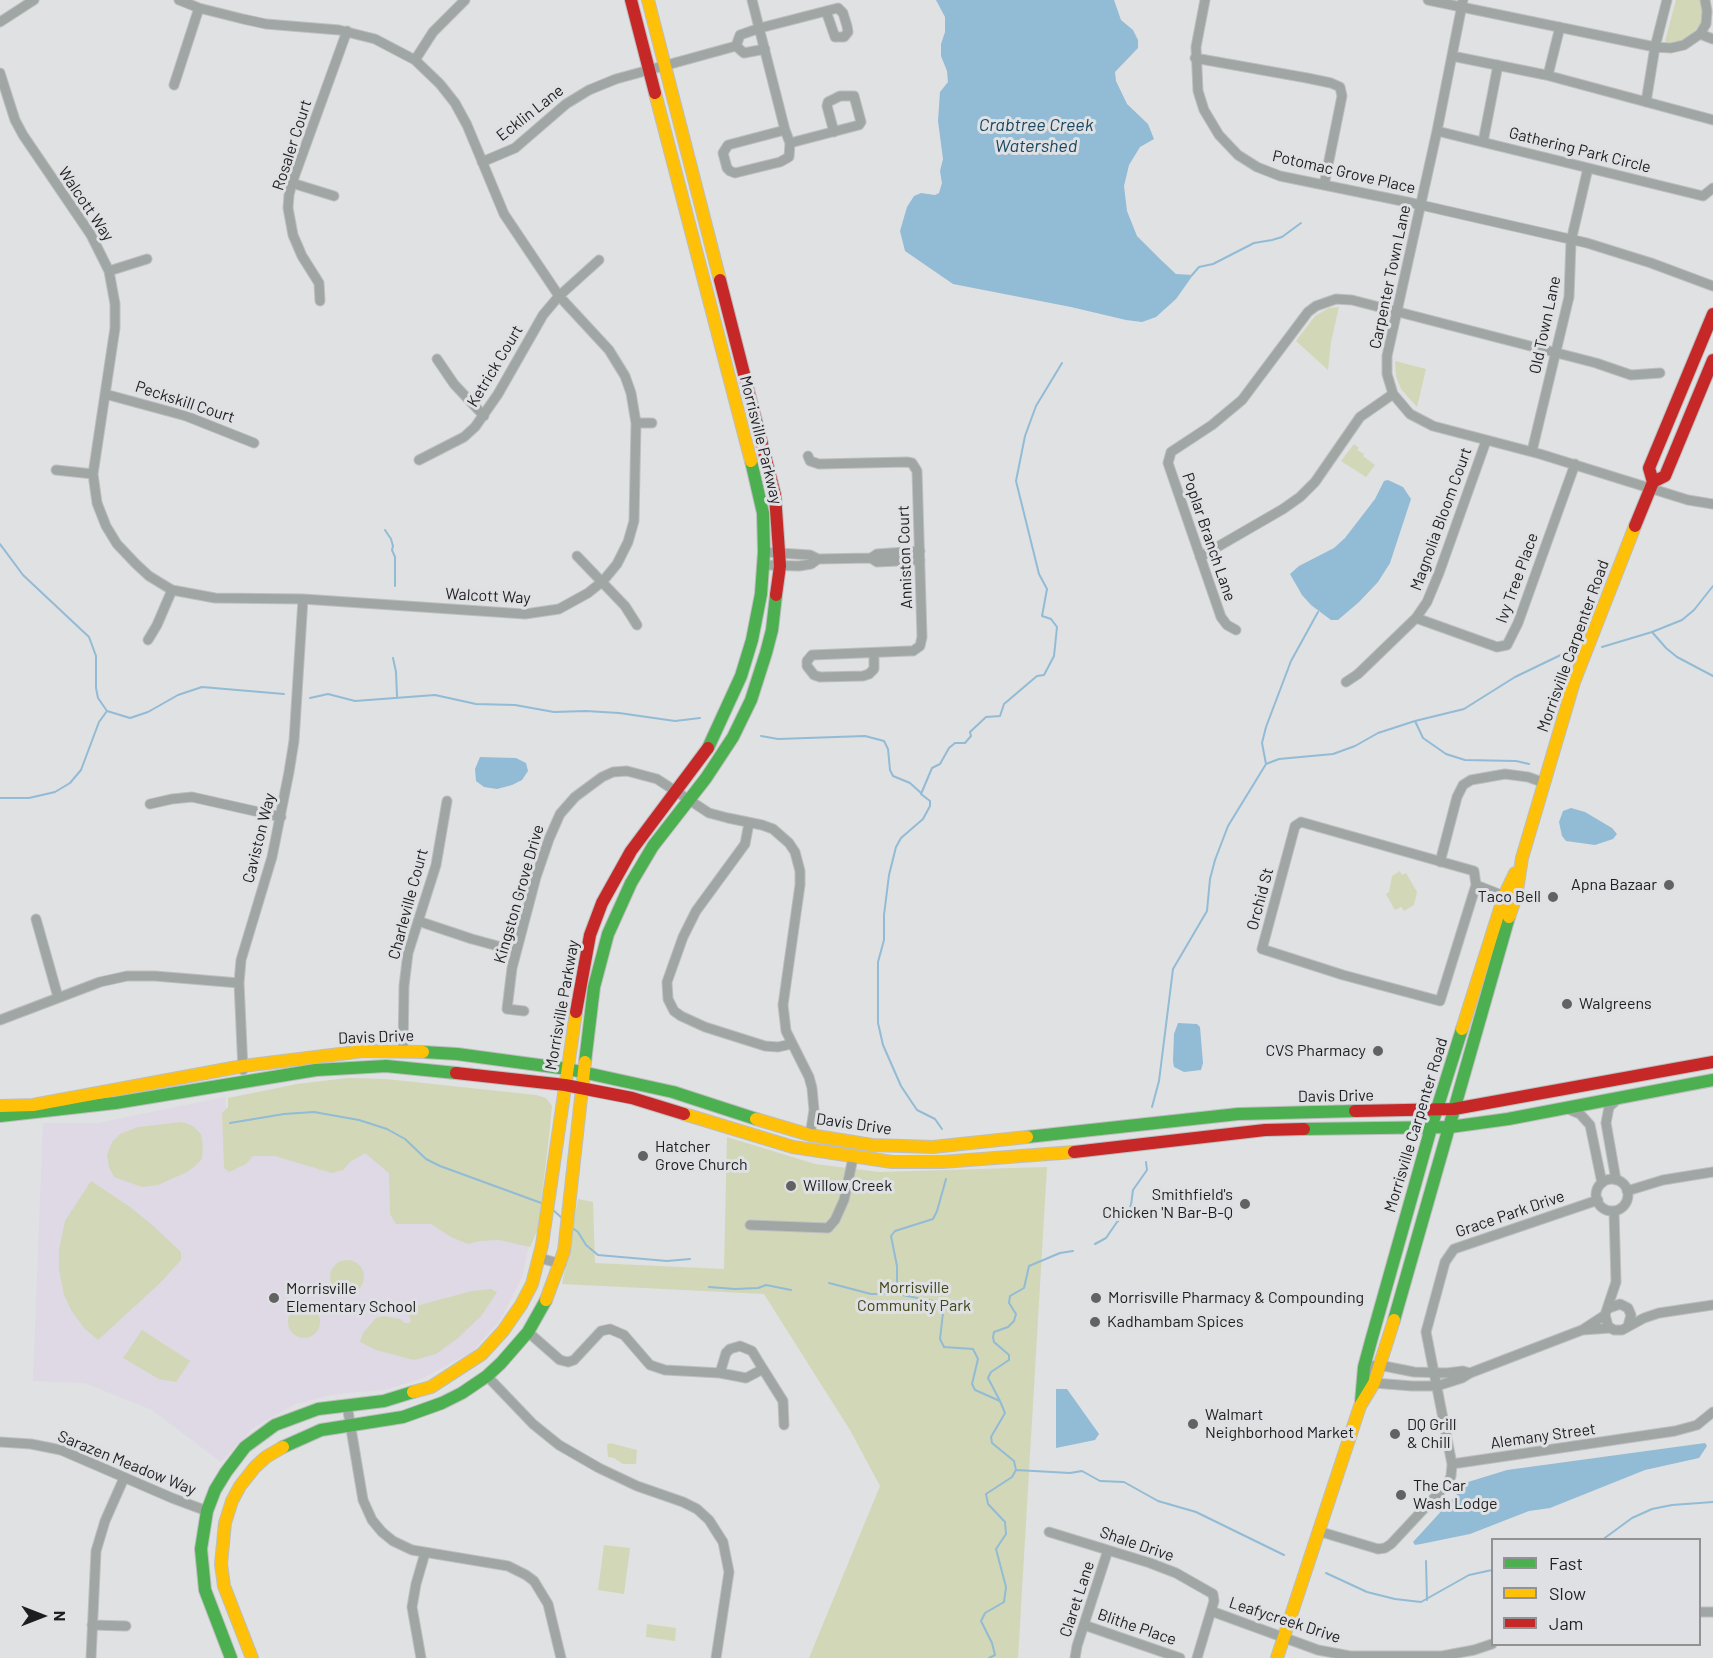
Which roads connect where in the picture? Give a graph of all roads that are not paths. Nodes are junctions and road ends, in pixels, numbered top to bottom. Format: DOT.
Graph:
graph roads {
  1 [pos="34,0"];
  2 [pos="179,0"];
  3 [pos="465,0"];
  4 [pos="631,0"];
  5 [pos="648,0"];
  6 [pos="752,0"];
  7 [pos="1205,0"];
  8 [pos="1428,0"];
  9 [pos="1667,0"];
  10 [pos="1705,0"];
  11 [pos="1462,3"];
  12 [pos="199,8"];
  13 [pos="826,11"];
  14 [pos="0,22"];
  15 [pos="1709,25"];
  16 [pos="1560,27"];
  17 [pos="760,28"];
  18 [pos="347,31"];
  19 [pos="1700,34"];
  20 [pos="1713,39"];
  21 [pos="736,46"];
  22 [pos="1655,47"];
  23 [pos="765,49"];
  24 [pos="1452,56"];
  25 [pos="1195,58"];
  26 [pos="415,60"];
  27 [pos="665,65"];
  28 [pos="1498,65"];
  29 [pos="650,69"];
  30 [pos="0,73"];
  31 [pos="1548,75"];
  32 [pos="174,85"];
  33 [pos="1646,102"];
  34 [pos="1713,120"];
  35 [pos="785,130"];
  36 [pos="1437,131"];
  37 [pos="834,132"];
  38 [pos="1482,142"];
  39 [pos="790,143"];
  40 [pos="482,162"];
  41 [pos="1588,168"];
  42 [pos="292,183"];
  43 [pos="1324,185"];
  44 [pos="1713,188"];
  45 [pos="334,196"];
  46 [pos="1421,205"];
  47 [pos="1571,241"];
  48 [pos="147,259"];
  49 [pos="599,260"];
  50 [pos="109,271"];
  51 [pos="1713,286"];
  52 [pos="560,296"];
  53 [pos="320,301"];
  54 [pos="1396,312"];
  55 [pos="1713,314"];
  56 [pos="1556,352"];
  57 [pos="437,359"];
  58 [pos="1713,360"];
  59 [pos="1660,373"];
  60 [pos="105,394"];
  61 [pos="1393,394"];
  62 [pos="483,416"];
  63 [pos="636,423"];
  64 [pos="652,423"];
  65 [pos="1486,441"];
  66 [pos="254,443"];
  67 [pos="1532,451"];
  68 [pos="808,456"];
  69 [pos="419,460"];
  70 [pos="1575,464"];
  71 [pos="56,470"];
  72 [pos="93,474"];
  73 [pos="1651,485"];
  74 [pos="1713,504"];
  75 [pos="764,552"];
  76 [pos="779,553"];
  77 [pos="578,556"];
  78 [pos="920,556"];
  79 [pos="1200,557"];
  80 [pos="818,559"];
  81 [pos="764,565"];
  82 [pos="780,566"];
  83 [pos="603,581"];
  84 [pos="172,590"];
  85 [pos="303,599"];
  86 [pos="1416,618"];
  87 [pos="638,625"];
  88 [pos="1236,630"];
  89 [pos="148,640"];
  90 [pos="874,653"];
  91 [pos="1346,682"];
  92 [pos="1545,783"];
  93 [pos="678,791"];
  94 [pos="447,801"];
  95 [pos="689,801"];
  96 [pos="150,804"];
  97 [pos="281,817"];
  98 [pos="749,823"];
  99 [pos="1522,858"];
  100 [pos="1440,862"];
  101 [pos="1476,885"];
  102 [pos="1504,896"];
  103 [pos="36,919"];
  104 [pos="418,921"];
  105 [pos="516,951"];
  106 [pos="239,983"];
  107 [pos="58,997"];
  108 [pos="524,1011"];
  109 [pos="0,1020"];
  110 [pos="791,1044"];
  111 [pos="404,1051"];
  112 [pos="1713,1062"];
  113 [pos="243,1066"];
  114 [pos="568,1069"];
  115 [pos="583,1072"];
  116 [pos="1713,1080"];
  117 [pos="244,1082"];
  118 [pos="565,1085"];
  119 [pos="581,1088"];
  120 [pos="1619,1098"];
  121 [pos="0,1106"];
  122 [pos="1566,1108"];
  123 [pos="1454,1109"];
  124 [pos="1437,1110"];
  125 [pos="0,1116"];
  126 [pos="1450,1127"];
  127 [pos="1431,1128"];
  128 [pos="810,1135"];
  129 [pos="853,1158"];
  130 [pos="1713,1172"];
  131 [pos="1616,1180"];
  132 [pos="1602,1183"];
  133 [pos="1627,1191"];
  134 [pos="1598,1200"];
  135 [pos="1614,1211"];
  136 [pos="750,1225"];
  137 [pos="540,1258"];
  138 [pos="561,1264"];
  139 [pos="1616,1282"];
  140 [pos="1713,1305"];
  141 [pos="1627,1307"];
  142 [pos="1607,1311"];
  143 [pos="1659,1313"];
  144 [pos="1628,1326"];
  145 [pos="1611,1328"];
  146 [pos="1582,1330"];
  147 [pos="528,1332"];
  148 [pos="1379,1365"];
  149 [pos="1364,1367"];
  150 [pos="763,1369"];
  151 [pos="1470,1372"];
  152 [pos="720,1373"];
  153 [pos="1434,1373"];
  154 [pos="487,1376"];
  155 [pos="1374,1383"];
  156 [pos="1437,1386"];
  157 [pos="347,1405"];
  158 [pos="1360,1406"];
  159 [pos="1713,1412"];
  160 [pos="784,1425"];
  161 [pos="352,1426"];
  162 [pos="0,1442"];
  163 [pos="1452,1464"];
  164 [pos="124,1478"];
  165 [pos="207,1511"];
  166 [pos="1318,1531"];
  167 [pos="1048,1532"];
  168 [pos="1108,1550"];
  169 [pos="425,1553"];
  170 [pos="1211,1611"];
  171 [pos="92,1625"];
  172 [pos="1084,1625"];
  173 [pos="126,1626"];
  174 [pos="1284,1637"];
  175 [pos="1491,1644"];
  176 [pos="91,1658"];
  177 [pos="231,1658"];
  178 [pos="252,1658"];
  179 [pos="421,1658"];
  180 [pos="561,1658"];
  181 [pos="716,1658"];
  182 [pos="1075,1658"];
  183 [pos="1180,1658"];
  184 [pos="1197,1658"];
  185 [pos="1277,1658"];
  1 -- 14 [label="street"];
  2 -- 12 [label="street, Walcott Way"];
  3 -- 26 [label="street"];
  4 -- 29 [label="main road, Morrisville Parkway"];
  5 -- 27 [label="main road, Morrisville Parkway"];
  6 -- 17 [label="street"];
  7 -- 25 [label="street, Potomac Grove Place"];
  8 -- 11 [label="street"];
  9 -- 22 [label="street"];
  10 -- 15 [label="street"];
  11 -- 16 [label="street"];
  11 -- 24 [label="street, Carpenter Town Lane"];
  12 -- 18 [label="street, Walcott Way"];
  12 -- 32 [label="street"];
  13 -- 17 [label="street"];
  15 -- 19 [label="street"];
  16 -- 22 [label="street"];
  16 -- 31 [label="street"];
  17 -- 21 [label="street"];
  17 -- 23 [label="street"];
  18 -- 26 [label="street, Walcott Way"];
  18 -- 42 [label="street, Rosaler Court"];
  19 -- 20 [label="street"];
  19 -- 22 [label="street"];
  21 -- 23 [label="street"];
  21 -- 27 [label="street, Ecklin Lane"];
  22 -- 33 [label="street"];
  23 -- 35 [label="street"];
  24 -- 28 [label="street"];
  24 -- 36 [label="street, Carpenter Town Lane"];
  25 -- 43 [label="street, Potomac Grove Place"];
  25 -- 43 [label="street"];
  26 -- 40 [label="street, Walcott Way"];
  27 -- 29 [label="street, Ecklin Lane"];
  27 -- 76 [label="main road, Morrisville Parkway"];
  28 -- 31 [label="street"];
  28 -- 38 [label="street"];
  29 -- 40 [label="street, Ecklin Lane"];
  29 -- 75 [label="main road, Morrisville Parkway"];
  30 -- 50 [label="street, Walcott Way"];
  31 -- 33 [label="street"];
  33 -- 34 [label="street"];
  35 -- 39 [label="street"];
  35 -- 39 [label="street"];
  36 -- 38 [label="street, Gathering Park Circle"];
  36 -- 46 [label="street, Carpenter Town Lane"];
  37 -- 37 [label="street"];
  37 -- 39 [label="street"];
  38 -- 41 [label="street, Gathering Park Circle"];
  40 -- 52 [label="street, Walcott Way"];
  41 -- 44 [label="street, Gathering Park Circle"];
  41 -- 47 [label="street, Old Town Lane"];
  42 -- 45 [label="street"];
  42 -- 53 [label="street, Rosaler Court"];
  43 -- 46 [label="street, Potomac Grove Place"];
  46 -- 47 [label="street, Potomac Grove Place"];
  46 -- 54 [label="street, Carpenter Town Lane"];
  47 -- 51 [label="street, Potomac Grove Place"];
  47 -- 56 [label="street, Old Town Lane"];
  48 -- 50 [label="street"];
  49 -- 52 [label="street, Ketrick Court"];
  50 -- 60 [label="street, Walcott Way"];
  52 -- 62 [label="street, Ketrick Court"];
  52 -- 63 [label="street, Walcott Way"];
  54 -- 56 [label="street"];
  54 -- 61 [label="street, Carpenter Town Lane"];
  54 -- 79 [label="street, Poplar Branch Lane"];
  55 -- 73 [label="main road, Morrisville Carpenter Road"];
  56 -- 59 [label="street"];
  56 -- 67 [label="street, Old Town Lane"];
  57 -- 62 [label="street"];
  58 -- 73 [label="main road, Morrisville Carpenter Road"];
  60 -- 66 [label="street, Peckskill Court"];
  60 -- 72 [label="street, Walcott Way"];
  61 -- 65 [label="street, Carpenter Town Lane"];
  61 -- 79 [label="street"];
  62 -- 69 [label="street, Ketrick Court"];
  63 -- 64 [label="street"];
  63 -- 83 [label="street, Walcott Way"];
  65 -- 67 [label="street, Carpenter Town Lane"];
  65 -- 86 [label="street, Magnolia Bloom Court"];
  67 -- 70 [label="street, Carpenter Town Lane"];
  68 -- 78 [label="street, Anniston Court"];
  70 -- 73 [label="street, Carpenter Town Lane"];
  70 -- 86 [label="street, Ivy Tree Place"];
  71 -- 72 [label="street"];
  72 -- 84 [label="street, Walcott Way"];
  73 -- 74 [label="street, Carpenter Town Lane"];
  73 -- 92 [label="main road, Morrisville Carpenter Road"];
  75 -- 76 [label="street"];
  75 -- 81 [label="main road, Morrisville Parkway"];
  76 -- 80 [label="street"];
  76 -- 82 [label="main road, Morrisville Parkway"];
  77 -- 83 [label="street"];
  78 -- 80 [label="street"];
  78 -- 90 [label="street, Anniston Court"];
  79 -- 88 [label="street, Poplar Branch Lane"];
  80 -- 82 [label="street"];
  81 -- 82 [label="street"];
  81 -- 93 [label="main road, Morrisville Parkway"];
  82 -- 95 [label="main road, Morrisville Parkway"];
  83 -- 85 [label="street, Walcott Way"];
  83 -- 87 [label="street"];
  84 -- 85 [label="street, Walcott Way"];
  84 -- 89 [label="street"];
  85 -- 97 [label="street, Caviston Way"];
  86 -- 91 [label="street, Magnolia Bloom Court"];
  90 -- 90 [label="street"];
  92 -- 99 [label="main road, Morrisville Carpenter Road"];
  92 -- 100 [label="street"];
  93 -- 95 [label="street, Kingston Grove Drive"];
  93 -- 105 [label="street, Kingston Grove Drive"];
  93 -- 114 [label="main road, Morrisville Parkway"];
  94 -- 104 [label="street, Charleville Court"];
  95 -- 98 [label="street, Kingston Grove Drive"];
  95 -- 115 [label="main road, Morrisville Parkway"];
  96 -- 97 [label="street"];
  97 -- 106 [label="street, Caviston Way"];
  98 -- 110 [label="street, Kingston Grove Drive"];
  98 -- 110 [label="street"];
  99 -- 102 [label="main road, Morrisville Carpenter Road"];
  99 -- 123 [label="main road, Morrisville Carpenter Road"];
  100 -- 101 [label="street, Orchid St"];
  100 -- 101 [label="street, Orchid St"];
  101 -- 102 [label="street, Orchid St"];
  102 -- 124 [label="main road, Morrisville Carpenter Road"];
  103 -- 107 [label="street"];
  104 -- 105 [label="street"];
  104 -- 111 [label="street, Charleville Court"];
  105 -- 108 [label="street, Kingston Grove Drive"];
  106 -- 107 [label="street"];
  106 -- 113 [label="street, Caviston Way"];
  107 -- 109 [label="street"];
  110 -- 128 [label="street, Kingston Grove Drive"];
  111 -- 113 [label="main road, Davis Drive"];
  111 -- 114 [label="main road, Davis Drive"];
  112 -- 123 [label="main road, Davis Drive"];
  113 -- 117 [label="street, Caviston Way"];
  113 -- 121 [label="main road, Davis Drive"];
  114 -- 115 [label="main road, Davis Drive"];
  114 -- 118 [label="main road, Morrisville Parkway"];
  115 -- 119 [label="main road, Morrisville Parkway"];
  115 -- 128 [label="main road, Davis Drive"];
  116 -- 120 [label="main road, Davis Drive"];
  117 -- 118 [label="main road, Davis Drive"];
  117 -- 125 [label="main road, Davis Drive"];
  118 -- 119 [label="main road, Davis Drive"];
  118 -- 137 [label="main road, Morrisville Parkway"];
  119 -- 129 [label="main road, Davis Drive"];
  119 -- 138 [label="main road, Morrisville Parkway"];
  120 -- 122 [label="main road, Davis Drive"];
  120 -- 131 [label="street"];
  122 -- 126 [label="main road, Davis Drive"];
  122 -- 132 [label="street"];
  123 -- 124 [label="main road, Davis Drive"];
  123 -- 126 [label="main road, Morrisville Carpenter Road"];
  124 -- 127 [label="main road, Morrisville Carpenter Road"];
  124 -- 128 [label="main road, Davis Drive"];
  126 -- 127 [label="main road, Davis Drive"];
  126 -- 148 [label="main road, Morrisville Carpenter Road"];
  127 -- 129 [label="main road, Davis Drive"];
  127 -- 149 [label="main road, Morrisville Carpenter Road"];
  129 -- 136 [label="street"];
  130 -- 133 [label="street"];
  131 -- 132 [label="street"];
  131 -- 133 [label="street"];
  132 -- 134 [label="street"];
  133 -- 135 [label="street"];
  134 -- 135 [label="street"];
  134 -- 153 [label="street, Grace Park Drive"];
  135 -- 139 [label="street"];
  137 -- 138 [label="street"];
  137 -- 157 [label="main road, Morrisville Parkway"];
  138 -- 147 [label="main road, Morrisville Parkway"];
  139 -- 141 [label="street"];
  139 -- 142 [label="street"];
  140 -- 143 [label="street"];
  141 -- 142 [label="street"];
  141 -- 143 [label="street"];
  141 -- 144 [label="street"];
  142 -- 145 [label="street"];
  142 -- 146 [label="street"];
  143 -- 144 [label="street"];
  144 -- 145 [label="street"];
  145 -- 146 [label="street"];
  146 -- 151 [label="street"];
  147 -- 152 [label="street"];
  147 -- 154 [label="main road, Morrisville Parkway"];
  148 -- 149 [label="street"];
  148 -- 153 [label="street"];
  148 -- 155 [label="main road, Morrisville Carpenter Road"];
  149 -- 155 [label="street"];
  149 -- 158 [label="main road, Morrisville Carpenter Road"];
  150 -- 152 [label="street"];
  150 -- 152 [label="street"];
  150 -- 160 [label="street"];
  151 -- 153 [label="street"];
  151 -- 156 [label="street"];
  153 -- 156 [label="street"];
  154 -- 161 [label="main road, Morrisville Parkway"];
  154 -- 181 [label="street"];
  155 -- 156 [label="street"];
  155 -- 158 [label="main road, Morrisville Carpenter Road"];
  156 -- 163 [label="street"];
  157 -- 161 [label="street"];
  157 -- 165 [label="main road, Morrisville Parkway"];
  158 -- 166 [label="main road, Morrisville Carpenter Road"];
  159 -- 163 [label="street, Alemany Street"];
  161 -- 169 [label="street"];
  161 -- 178 [label="main road, Morrisville Parkway"];
  162 -- 164 [label="street, Sarazen Meadow Way"];
  163 -- 166 [label="street"];
  164 -- 165 [label="street, Sarazen Meadow Way"];
  164 -- 171 [label="street"];
  165 -- 177 [label="main road, Morrisville Parkway"];
  166 -- 174 [label="main road, Morrisville Carpenter Road"];
  167 -- 168 [label="street, Shale Drive"];
  168 -- 170 [label="street, Shale Drive"];
  168 -- 172 [label="street, Claret Lane"];
  169 -- 179 [label="street"];
  169 -- 180 [label="street"];
  170 -- 174 [label="street, Leafycreek Drive"];
  170 -- 184 [label="street"];
  171 -- 173 [label="street"];
  171 -- 176 [label="street"];
  172 -- 182 [label="street, Claret Lane"];
  172 -- 183 [label="street, Blithe Place"];
  174 -- 175 [label="street, Leafycreek Drive"];
  174 -- 185 [label="main road, Morrisville Carpenter Road"];
}
